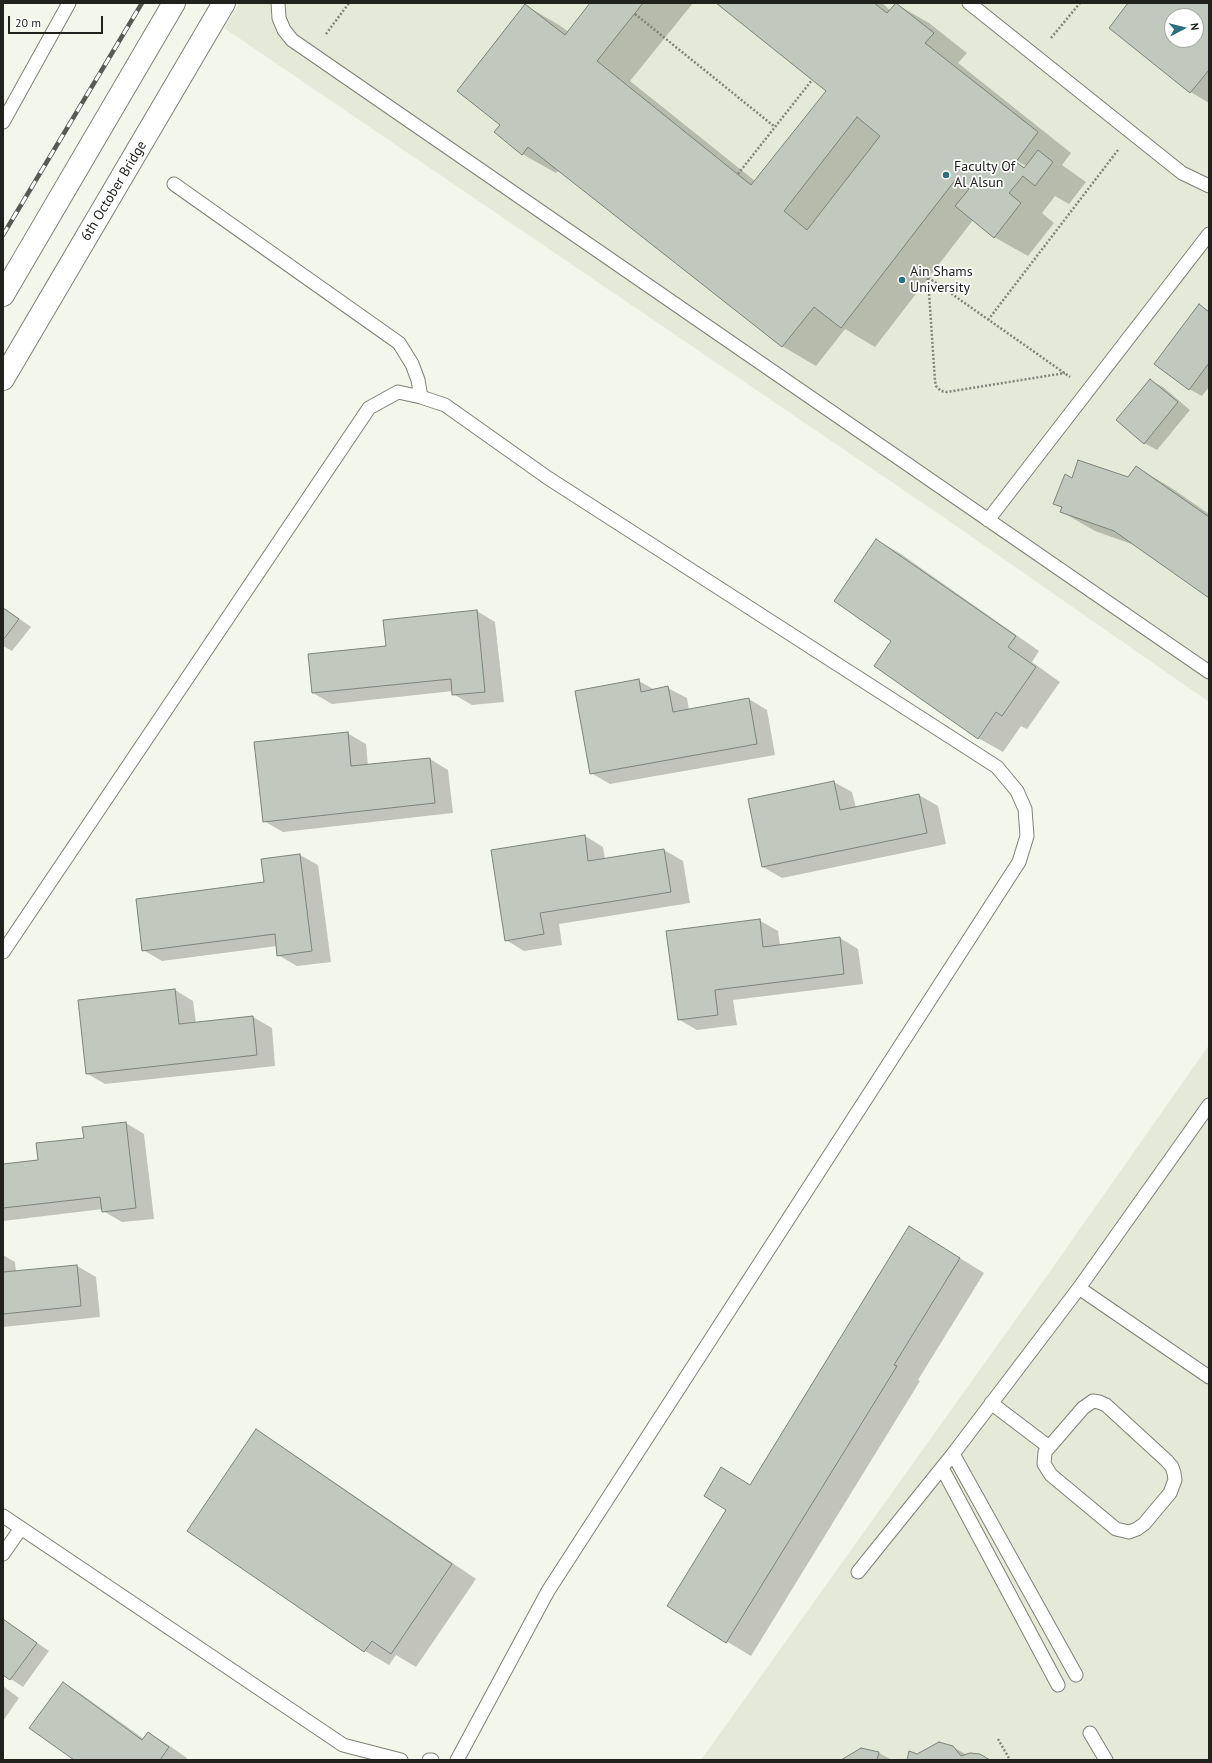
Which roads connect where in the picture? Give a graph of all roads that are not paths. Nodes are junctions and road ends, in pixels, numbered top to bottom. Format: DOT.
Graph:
graph roads {
  1 [pos="69,3"];
  2 [pos="174,3"];
  3 [pos="224,3"];
  4 [pos="278,3"];
  5 [pos="969,3"];
  6 [pos="3,122"];
  7 [pos="174,184"];
  8 [pos="1209,186"];
  9 [pos="1209,234"];
  10 [pos="3,294"];
  11 [pos="3,379"];
  12 [pos="421,397"];
  13 [pos="988,520"];
  14 [pos="1209,672"];
  15 [pos="3,952"];
  16 [pos="1209,1105"];
  17 [pos="1079,1288"];
  18 [pos="1209,1377"];
  19 [pos="991,1403"];
  20 [pos="1049,1447"];
  21 [pos="953,1454"];
  22 [pos="942,1468"];
  23 [pos="3,1516"];
  24 [pos="21,1528"];
  25 [pos="3,1554"];
  26 [pos="858,1572"];
  27 [pos="1076,1675"];
  28 [pos="1058,1685"];
  29 [pos="1090,1733"];
  30 [pos="401,1760"];
  31 [pos="456,1760"];
  32 [pos="1106,1760"];
  1 -- 6 [label="lane"];
  2 -- 10 [label="highway"];
  3 -- 11 [label="highway, 6th October Bridge"];
  4 -- 13 [label="lane"];
  5 -- 8 [label="lane"];
  7 -- 12 [label="lane"];
  9 -- 13 [label="lane"];
  12 -- 15 [label="lane"];
  12 -- 31 [label="lane"];
  13 -- 14 [label="lane"];
  16 -- 17 [label="lane"];
  17 -- 18 [label="lane"];
  17 -- 19 [label="lane"];
  19 -- 20 [label="lane"];
  19 -- 21 [label="lane"];
  20 -- 20 [label="lane"];
  21 -- 22 [label="lane"];
  21 -- 27 [label="lane"];
  22 -- 26 [label="lane"];
  22 -- 28 [label="lane"];
  23 -- 24 [label="lane"];
  24 -- 25 [label="lane"];
  24 -- 30 [label="lane"];
  29 -- 32 [label="lane"];
}
